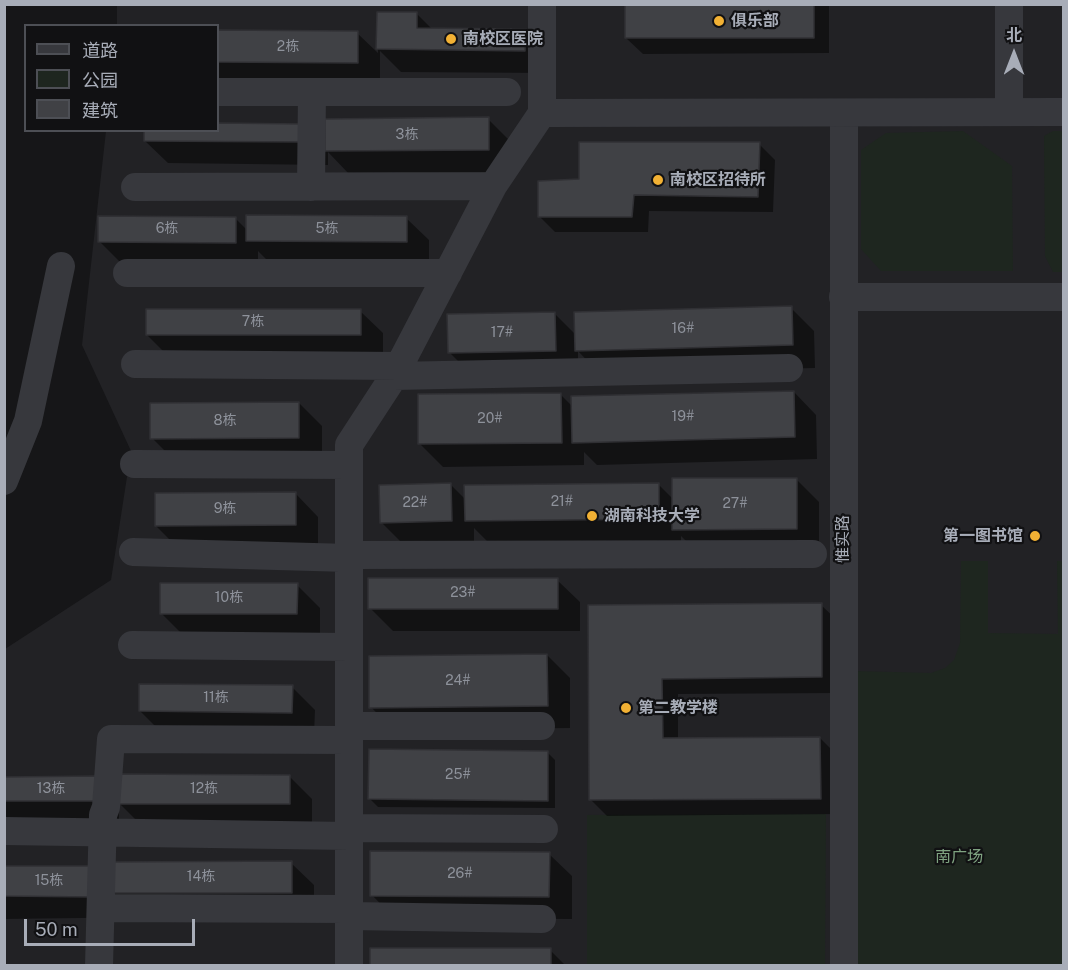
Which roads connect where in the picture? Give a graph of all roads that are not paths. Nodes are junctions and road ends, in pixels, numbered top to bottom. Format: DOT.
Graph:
graph roads {
  1 [pos="542,4"];
  2 [pos="1009,4"];
  3 [pos="219,92"];
  4 [pos="312,92"];
  5 [pos="507,92"];
  6 [pos="1009,112"];
  7 [pos="1064,112"];
  8 [pos="542,113"];
  9 [pos="844,113"];
  10 [pos="493,186"];
  11 [pos="135,187"];
  12 [pos="311,187"];
  13 [pos="61,266"];
  14 [pos="127,273"];
  15 [pos="448,273"];
  16 [pos="843,297"];
  17 [pos="1064,297"];
  18 [pos="135,364"];
  19 [pos="789,368"];
  20 [pos="397,371"];
  21 [pos="134,464"];
  22 [pos="349,465"];
  23 [pos="4,481"];
  24 [pos="133,552"];
  25 [pos="813,554"];
  26 [pos="349,556"];
  27 [pos="132,645"];
  28 [pos="349,647"];
  29 [pos="541,726"];
  30 [pos="349,733"];
  31 [pos="544,829"];
  32 [pos="4,831"];
  33 [pos="102,831"];
  34 [pos="349,832"];
  35 [pos="101,908"];
  36 [pos="349,913"];
  37 [pos="542,919"];
  38 [pos="99,966"];
  39 [pos="349,966"];
  40 [pos="844,966"];
  1 -- 8 [label="street"];
  2 -- 6 [label="street"];
  3 -- 4 [label="street"];
  4 -- 5 [label="street"];
  4 -- 12 [label="street"];
  6 -- 7 [label="street"];
  6 -- 9 [label="street"];
  8 -- 9 [label="street"];
  8 -- 10 [label="street"];
  9 -- 16 [label="street, 惟实路"];
  10 -- 12 [label="street"];
  10 -- 15 [label="street"];
  11 -- 12 [label="street"];
  13 -- 23 [label="street"];
  14 -- 15 [label="street"];
  15 -- 20 [label="street"];
  16 -- 17 [label="street"];
  16 -- 40 [label="street, 惟实路"];
  18 -- 20 [label="street"];
  19 -- 20 [label="street"];
  20 -- 22 [label="street"];
  21 -- 22 [label="street"];
  22 -- 26 [label="street"];
  24 -- 26 [label="street"];
  25 -- 26 [label="street"];
  26 -- 28 [label="street"];
  27 -- 28 [label="street"];
  28 -- 30 [label="street"];
  29 -- 30 [label="street"];
  30 -- 33 [label="street"];
  30 -- 34 [label="street"];
  31 -- 34 [label="street"];
  32 -- 33 [label="street"];
  33 -- 34 [label="street"];
  33 -- 35 [label="street"];
  34 -- 36 [label="street"];
  35 -- 36 [label="street"];
  35 -- 38 [label="street"];
  36 -- 37 [label="street"];
  36 -- 39 [label="street"];
}
